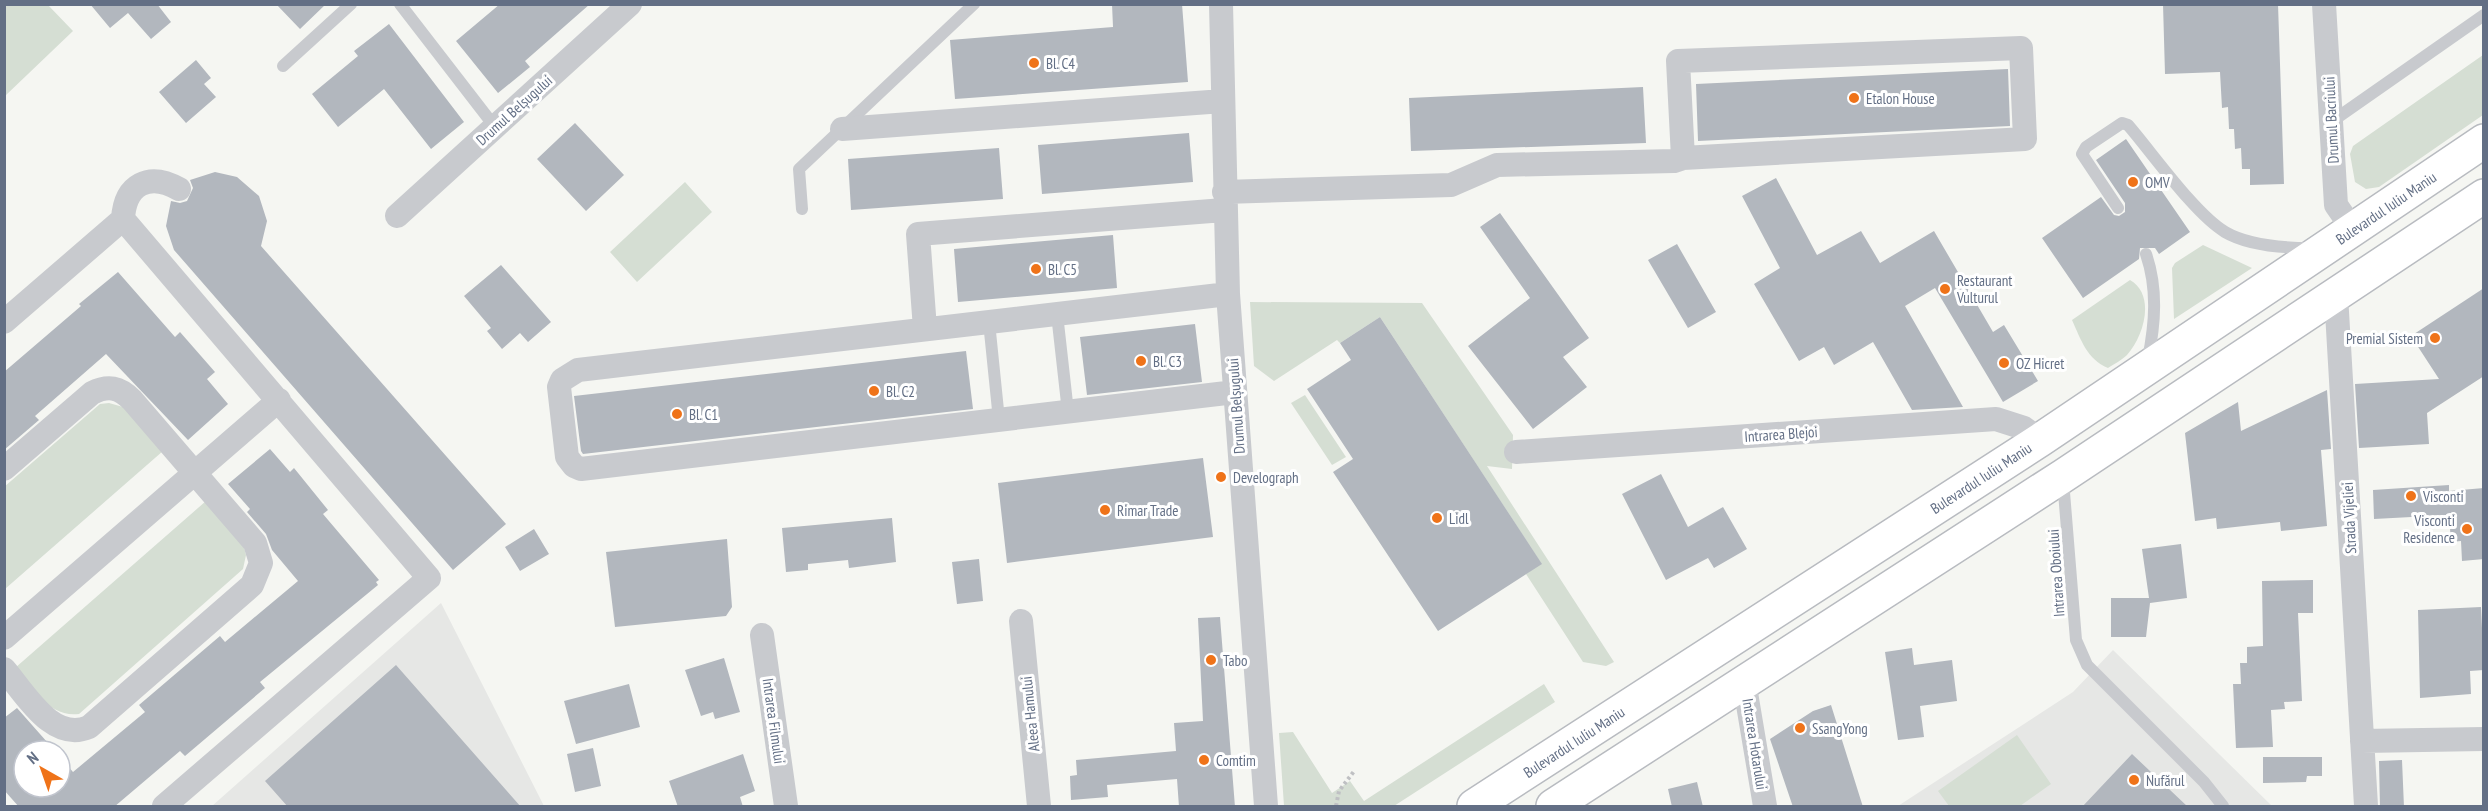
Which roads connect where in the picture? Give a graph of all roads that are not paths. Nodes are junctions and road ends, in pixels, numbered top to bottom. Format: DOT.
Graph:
graph roads {
  1 [pos="351,4"];
  2 [pos="400,4"];
  3 [pos="630,4"];
  4 [pos="974,4"];
  5 [pos="1221,4"];
  6 [pos="2324,4"];
  7 [pos="2484,15"];
  8 [pos="283,66"];
  9 [pos="1223,101"];
  10 [pos="2331,123"];
  11 [pos="495,127"];
  12 [pos="842,129"];
  13 [pos="2484,141"];
  14 [pos="1683,158"];
  15 [pos="179,189"];
  16 [pos="2484,196"];
  17 [pos="1224,201"];
  18 [pos="2118,208"];
  19 [pos="802,209"];
  20 [pos="397,216"];
  21 [pos="123,219"];
  22 [pos="2340,239"];
  23 [pos="2146,254"];
  24 [pos="2378,267"];
  25 [pos="1228,294"];
  26 [pos="2336,295"];
  27 [pos="1057,314"];
  28 [pos="4,322"];
  29 [pos="989,322"];
  30 [pos="925,329"];
  31 [pos="2146,369"];
  32 [pos="1235,392"];
  33 [pos="279,400"];
  34 [pos="1068,412"];
  35 [pos="999,420"];
  36 [pos="2040,440"];
  37 [pos="1516,452"];
  38 [pos="4,469"];
  39 [pos="195,474"];
  40 [pos="2063,476"];
  41 [pos="1021,621"];
  42 [pos="762,635"];
  43 [pos="4,638"];
  44 [pos="4,669"];
  45 [pos="1744,681"];
  46 [pos="2484,739"];
  47 [pos="2362,741"];
  48 [pos="164,807"];
  49 [pos="786,807"];
  50 [pos="1039,807"];
  51 [pos="1266,807"];
  52 [pos="1474,807"];
  53 [pos="1553,807"];
  54 [pos="1765,807"];
  55 [pos="2223,807"];
  56 [pos="2366,807"];
  1 -- 8 [label="lane"];
  2 -- 11 [label="lane"];
  3 -- 11 [label="street, Drumul Belșugului"];
  4 -- 12 [label="lane"];
  5 -- 9 [label="street, Drumul Belșugului"];
  6 -- 10 [label="street, Drumul Bacriului"];
  7 -- 10 [label="lane"];
  9 -- 12 [label="street"];
  9 -- 17 [label="street, Drumul Belșugului"];
  10 -- 22 [label="street, Drumul Bacriului"];
  11 -- 20 [label="street, Drumul Belșugului"];
  12 -- 19 [label="lane"];
  13 -- 22 [label="main road, Bulevardul Iuliu Maniu"];
  14 -- 14 [label="street"];
  14 -- 17 [label="street"];
  15 -- 21 [label="street"];
  16 -- 24 [label="main road"];
  17 -- 25 [label="street, Drumul Belșugului"];
  17 -- 30 [label="street"];
  18 -- 22 [label="lane"];
  21 -- 28 [label="street"];
  21 -- 33 [label="street"];
  22 -- 24 [label="main road"];
  22 -- 31 [label="main road, Bulevardul Iuliu Maniu"];
  23 -- 31 [label="lane"];
  24 -- 26 [label="main road"];
  25 -- 27 [label="street"];
  25 -- 32 [label="street, Drumul Belșugului"];
  26 -- 40 [label="main road"];
  26 -- 47 [label="street, Strada Vijeliei"];
  27 -- 29 [label="street"];
  27 -- 34 [label="lane"];
  29 -- 30 [label="street"];
  29 -- 35 [label="lane"];
  30 -- 35 [label="street"];
  31 -- 36 [label="main road, Bulevardul Iuliu Maniu"];
  32 -- 34 [label="street"];
  32 -- 51 [label="street, Drumul Belșugului"];
  33 -- 39 [label="street"];
  33 -- 48 [label="street"];
  34 -- 35 [label="street"];
  36 -- 37 [label="street, Intrarea Blejoi"];
  36 -- 40 [label="main road"];
  36 -- 52 [label="main road, Bulevardul Iuliu Maniu"];
  38 -- 39 [label="street"];
  39 -- 43 [label="street"];
  39 -- 44 [label="street"];
  40 -- 45 [label="main road"];
  40 -- 55 [label="lane, Intrarea Oboiului"];
  41 -- 50 [label="street, Aleea Hamului"];
  42 -- 49 [label="street, Intrarea Filmului"];
  45 -- 53 [label="main road"];
  45 -- 54 [label="street, Intrarea Hotarului"];
  46 -- 47 [label="street"];
  47 -- 56 [label="street, Strada Vijeliei"];
}
